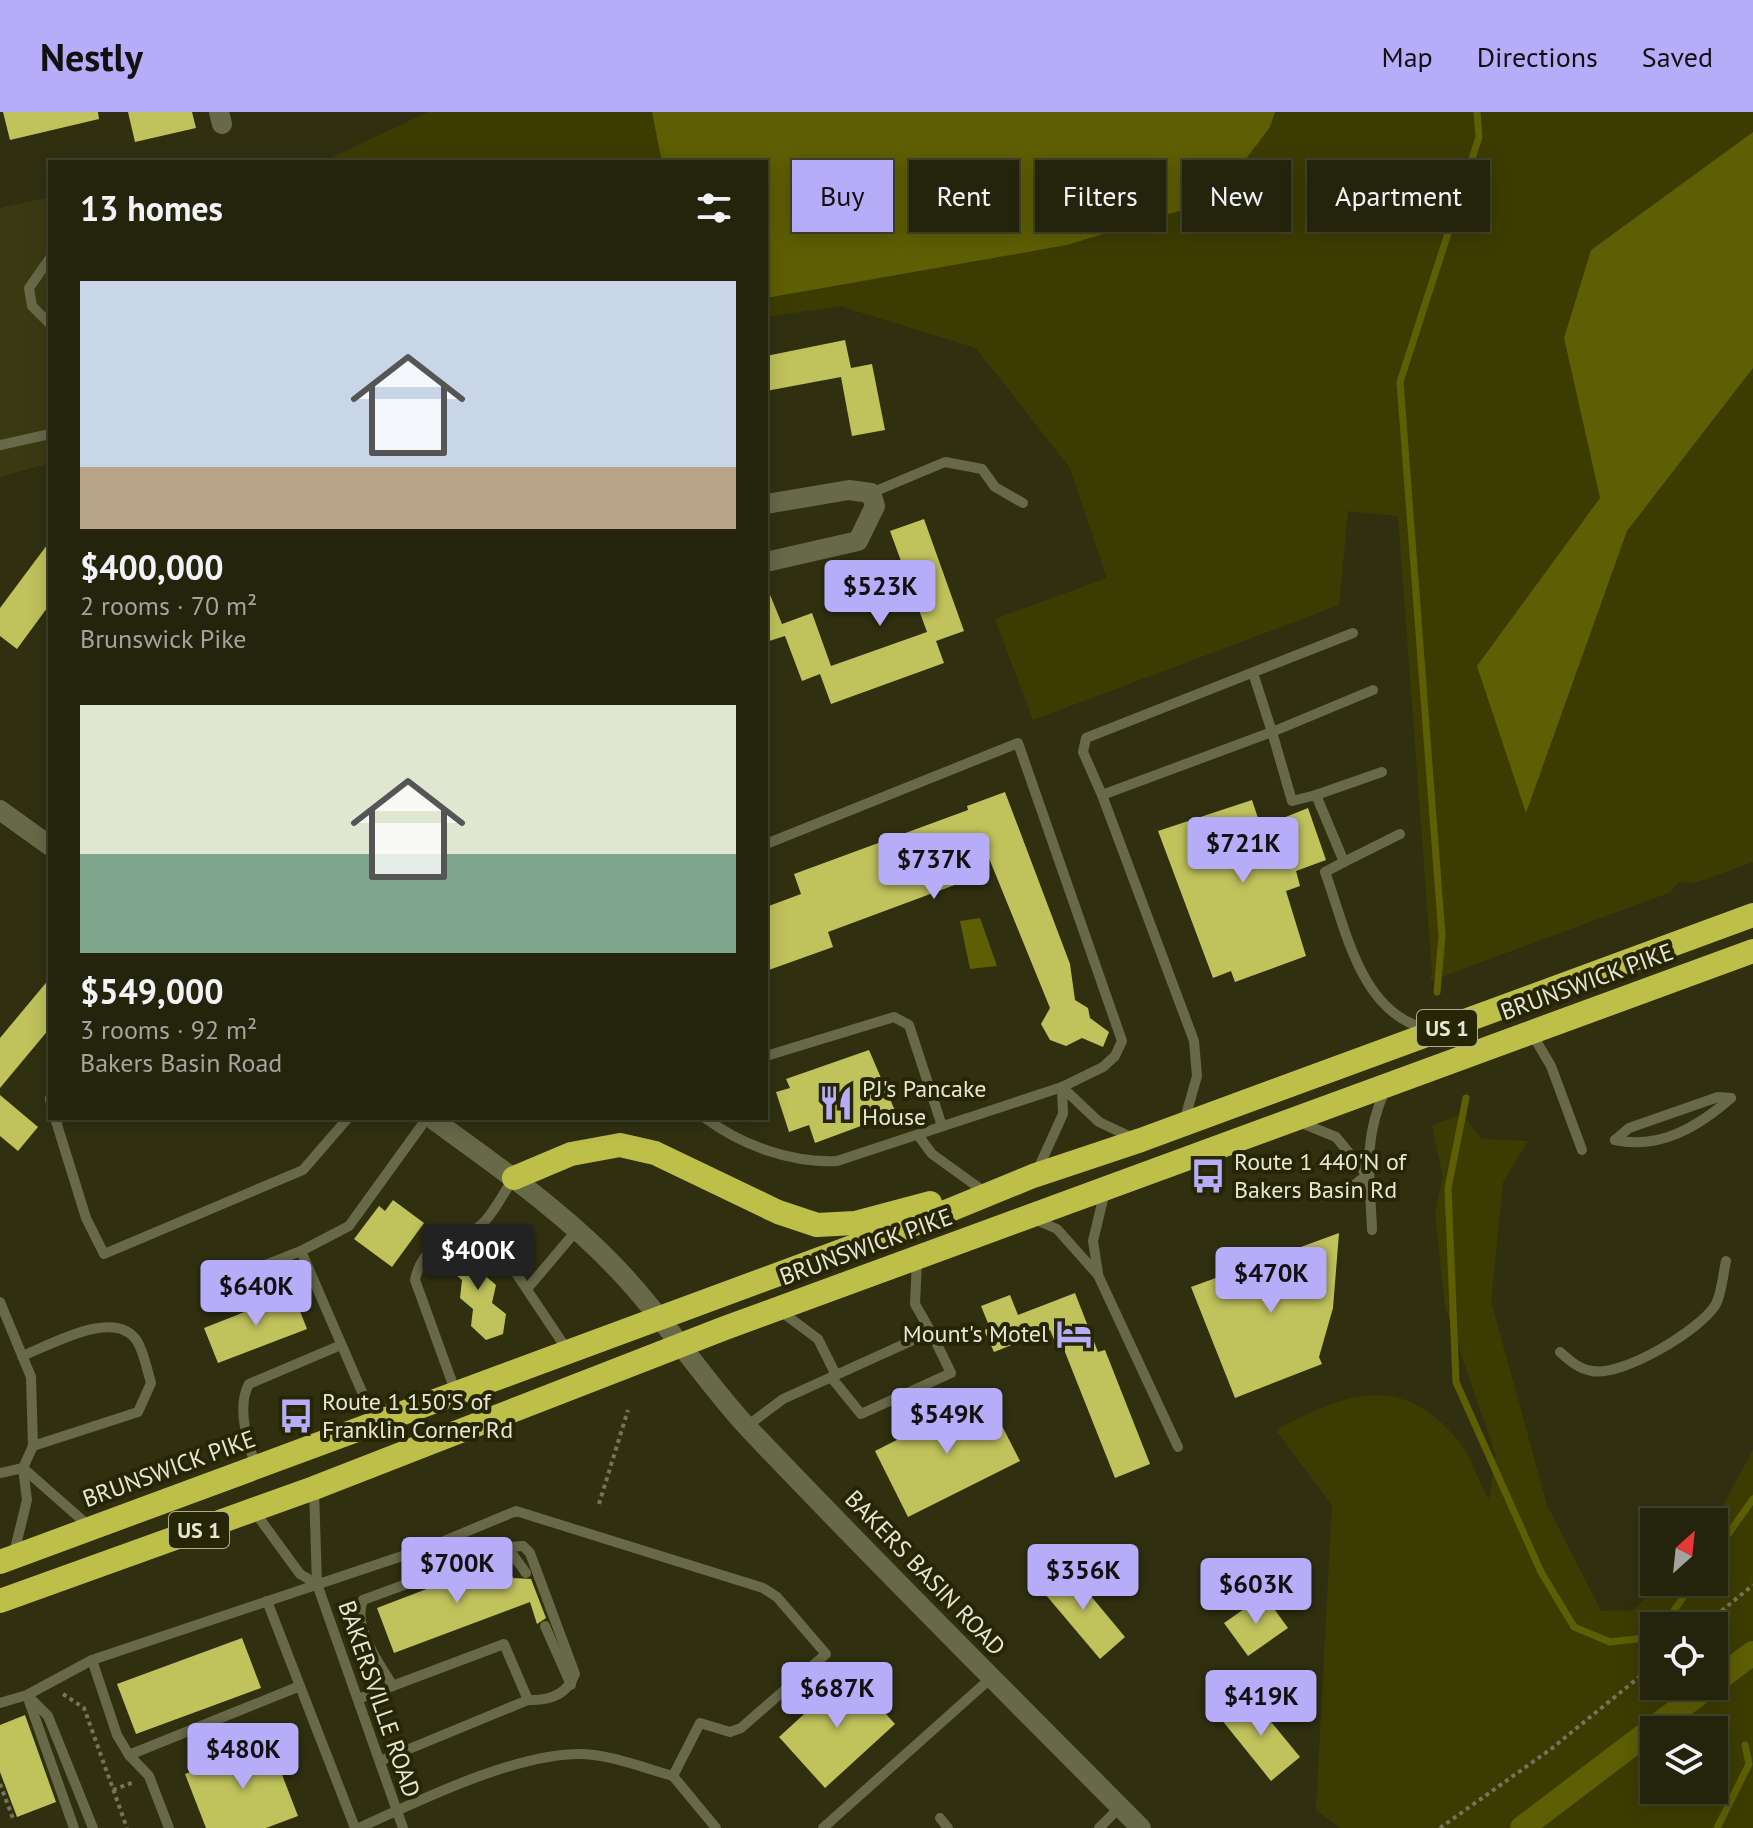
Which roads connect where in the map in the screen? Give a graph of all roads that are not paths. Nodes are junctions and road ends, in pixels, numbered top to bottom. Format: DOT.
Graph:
graph roads {
  1 [pos="48,261"];
  2 [pos="48,322"];
  3 [pos="48,434"];
  4 [pos="0,445"];
  5 [pos="871,493"];
  6 [pos="1023,503"];
  7 [pos="768,504"];
  8 [pos="768,562"];
  9 [pos="1353,633"];
  10 [pos="1253,673"];
  11 [pos="1373,690"];
  12 [pos="1272,732"];
  13 [pos="1382,772"];
  14 [pos="1102,795"];
  15 [pos="1316,795"];
  16 [pos="0,810"];
  17 [pos="1400,834"];
  18 [pos="768,843"];
  19 [pos="48,845"];
  20 [pos="1344,862"];
  21 [pos="1753,915"];
  22 [pos="1753,951"];
  23 [pos="1437,1032"];
  24 [pos="1531,1032"];
  25 [pos="768,1055"];
  26 [pos="1387,1085"];
  27 [pos="1062,1087"];
  28 [pos="1293,1119"];
  29 [pos="56,1120"];
  30 [pos="346,1120"];
  31 [pos="428,1120"];
  32 [pos="432,1120"];
  33 [pos="709,1120"];
  34 [pos="1183,1125"];
  35 [pos="942,1126"];
  36 [pos="918,1135"];
  37 [pos="1141,1140"];
  38 [pos="1615,1140"];
  39 [pos="1582,1150"];
  40 [pos="1367,1175"];
  41 [pos="1033,1176"];
  42 [pos="514,1178"];
  43 [pos="1106,1188"];
  44 [pos="982,1190"];
  45 [pos="1326,1197"];
  46 [pos="1029,1217"];
  47 [pos="483,1224"];
  48 [pos="1372,1230"];
  49 [pos="576,1231"];
  50 [pos="301,1251"];
  51 [pos="917,1258"];
  52 [pos="1726,1261"];
  53 [pos="1098,1275"];
  54 [pos="237,1276"];
  55 [pos="527,1289"];
  56 [pos="0,1302"];
  57 [pos="778,1309"];
  58 [pos="658,1317"];
  59 [pos="931,1332"];
  60 [pos="341,1345"];
  61 [pos="680,1347"];
  62 [pos="568,1351"];
  63 [pos="1560,1352"];
  64 [pos="22,1356"];
  65 [pos="834,1376"];
  66 [pos="456,1393"];
  67 [pos="375,1423"];
  68 [pos="747,1426"];
  69 [pos="33,1446"];
  70 [pos="1178,1447"];
  71 [pos="256,1467"];
  72 [pos="23,1468"];
  73 [pos="0,1473"];
  74 [pos="314,1488"];
  75 [pos="254,1510"];
  76 [pos="91,1528"];
  77 [pos="507,1547"];
  78 [pos="7,1559"];
  79 [pos="526,1573"];
  80 [pos="317,1584"];
  81 [pos="0,1601"];
  82 [pos="267,1601"];
  83 [pos="545,1626"];
  84 [pos="92,1660"];
  85 [pos="991,1678"];
  86 [pos="571,1685"];
  87 [pos="300,1686"];
  88 [pos="393,1686"];
  89 [pos="27,1695"];
  90 [pos="358,1699"];
  91 [pos="528,1700"];
  92 [pos="0,1703"];
  93 [pos="129,1755"];
  94 [pos="380,1761"];
  95 [pos="673,1776"];
  96 [pos="1120,1807"];
  97 [pos="397,1811"];
  98 [pos="940,1818"];
  99 [pos="74,1828"];
  100 [pos="93,1828"];
  101 [pos="169,1828"];
  102 [pos="357,1828"];
  103 [pos="403,1828"];
  104 [pos="716,1828"];
  105 [pos="823,1828"];
  106 [pos="948,1828"];
  107 [pos="1099,1828"];
  108 [pos="1141,1828"];
  1 -- 2 [label="lane"];
  3 -- 4 [label="lane"];
  5 -- 6 [label="lane"];
  5 -- 7 [label="main road"];
  5 -- 8 [label="main road"];
  9 -- 10 [label="lane"];
  10 -- 12 [label="lane"];
  10 -- 14 [label="lane"];
  11 -- 12 [label="lane"];
  12 -- 14 [label="lane"];
  12 -- 15 [label="lane"];
  13 -- 15 [label="lane"];
  14 -- 34 [label="lane"];
  15 -- 20 [label="lane"];
  16 -- 19 [label="main road"];
  17 -- 20 [label="lane"];
  18 -- 27 [label="lane"];
  20 -- 23 [label="lane"];
  21 -- 23 [label="highway, BRUNSWICK PIKE / US 1"];
  22 -- 24 [label="highway, BRUNSWICK PIKE / US 1"];
  23 -- 34 [label="highway, BRUNSWICK PIKE / US 1"];
  24 -- 26 [label="highway, BRUNSWICK PIKE / US 1"];
  24 -- 39 [label="lane"];
  25 -- 35 [label="lane"];
  26 -- 28 [label="highway, BRUNSWICK PIKE / US 1"];
  26 -- 40 [label="lane"];
  27 -- 35 [label="lane"];
  27 -- 37 [label="lane"];
  27 -- 41 [label="lane"];
  28 -- 40 [label="lane"];
  28 -- 43 [label="highway, BRUNSWICK PIKE / US 1"];
  29 -- 30 [label="lane"];
  31 -- 50 [label="lane"];
  32 -- 42 [label="main road, BAKERS BASIN ROAD"];
  33 -- 36 [label="lane"];
  34 -- 37 [label="highway, BRUNSWICK PIKE / US 1"];
  35 -- 36 [label="lane"];
  36 -- 44 [label="lane"];
  37 -- 41 [label="highway, BRUNSWICK PIKE / US 1"];
  38 -- 38 [label="lane"];
  40 -- 45 [label="lane"];
  40 -- 48 [label="lane"];
  41 -- 44 [label="highway"];
  41 -- 58 [label="highway, BRUNSWICK PIKE / US 1"];
  42 -- 44 [label="highway"];
  42 -- 47 [label="lane"];
  42 -- 49 [label="main road, BAKERS BASIN ROAD"];
  43 -- 46 [label="highway, BRUNSWICK PIKE / US 1"];
  43 -- 53 [label="lane"];
  46 -- 51 [label="highway, BRUNSWICK PIKE / US 1"];
  46 -- 53 [label="lane"];
  47 -- 55 [label="lane"];
  47 -- 66 [label="lane"];
  49 -- 55 [label="lane"];
  49 -- 58 [label="main road, BAKERS BASIN ROAD"];
  50 -- 54 [label="lane"];
  50 -- 60 [label="lane"];
  51 -- 57 [label="highway, BRUNSWICK PIKE / US 1"];
  51 -- 59 [label="lane"];
  52 -- 63 [label="lane"];
  53 -- 70 [label="lane"];
  55 -- 62 [label="lane"];
  56 -- 64 [label="lane"];
  57 -- 61 [label="highway, BRUNSWICK PIKE / US 1"];
  57 -- 65 [label="lane"];
  58 -- 61 [label="main road, BAKERS BASIN ROAD"];
  58 -- 62 [label="highway, BRUNSWICK PIKE / US 1"];
  59 -- 65 [label="lane"];
  59 -- 65 [label="lane"];
  60 -- 67 [label="lane"];
  60 -- 71 [label="lane"];
  61 -- 68 [label="main road, BAKERS BASIN ROAD"];
  61 -- 74 [label="highway, BRUNSWICK PIKE / US 1"];
  62 -- 66 [label="highway, BRUNSWICK PIKE / US 1"];
  64 -- 69 [label="lane"];
  64 -- 69 [label="lane"];
  65 -- 68 [label="lane"];
  66 -- 67 [label="highway, BRUNSWICK PIKE / US 1"];
  67 -- 71 [label="highway, BRUNSWICK PIKE / US 1"];
  68 -- 85 [label="main road, BAKERS BASIN ROAD"];
  69 -- 72 [label="lane"];
  71 -- 76 [label="highway, BRUNSWICK PIKE / US 1"];
  72 -- 73 [label="lane"];
  72 -- 76 [label="lane"];
  72 -- 78 [label="lane"];
  74 -- 75 [label="highway, BRUNSWICK PIKE / US 1"];
  74 -- 80 [label="lane"];
  75 -- 80 [label="lane"];
  75 -- 81 [label="highway, BRUNSWICK PIKE / US 1"];
  76 -- 78 [label="highway, BRUNSWICK PIKE / US 1"];
  77 -- 79 [label="lane"];
  77 -- 86 [label="lane"];
  77 -- 88 [label="lane"];
  80 -- 82 [label="lane"];
  80 -- 90 [label="lane, BAKERSVILLE ROAD"];
  80 -- 95 [label="lane"];
  82 -- 84 [label="lane"];
  82 -- 87 [label="lane"];
  83 -- 86 [label="lane"];
  84 -- 89 [label="lane"];
  84 -- 93 [label="lane"];
  85 -- 96 [label="main road, BAKERS BASIN ROAD"];
  85 -- 105 [label="lane"];
  86 -- 91 [label="lane"];
  87 -- 93 [label="lane"];
  87 -- 102 [label="lane"];
  88 -- 90 [label="lane"];
  88 -- 91 [label="lane"];
  89 -- 92 [label="lane"];
  89 -- 99 [label="lane"];
  89 -- 100 [label="lane"];
  90 -- 94 [label="lane, BAKERSVILLE ROAD"];
  91 -- 94 [label="lane"];
  93 -- 101 [label="lane"];
  94 -- 97 [label="lane, BAKERSVILLE ROAD"];
  95 -- 97 [label="lane"];
  95 -- 104 [label="lane"];
  96 -- 107 [label="lane"];
  96 -- 108 [label="main road, BAKERS BASIN ROAD"];
  97 -- 102 [label="lane"];
  97 -- 103 [label="lane, BAKERSVILLE ROAD"];
  98 -- 106 [label="lane"];
}
